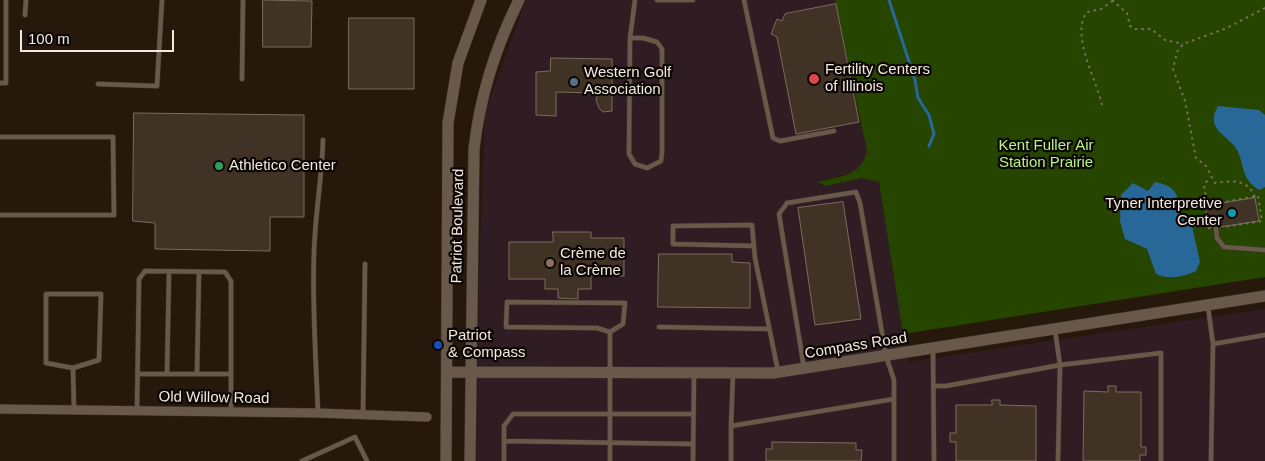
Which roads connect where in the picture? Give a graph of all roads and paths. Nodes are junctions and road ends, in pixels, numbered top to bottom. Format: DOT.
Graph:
graph roads {
  1 [pos="6,0"];
  2 [pos="26,0"];
  3 [pos="162,0"];
  4 [pos="243,0"];
  5 [pos="481,0"];
  6 [pos="519,0"];
  7 [pos="635,0"];
  8 [pos="657,0"];
  9 [pos="693,0"];
  10 [pos="744,0"];
  11 [pos="1112,0"];
  12 [pos="1265,8"];
  13 [pos="25,15"];
  14 [pos="630,38"];
  15 [pos="1183,44"];
  16 [pos="242,79"];
  17 [pos="0,83"];
  18 [pos="98,84"];
  19 [pos="1102,105"];
  20 [pos="834,131"];
  21 [pos="0,137"];
  22 [pos="323,140"];
  23 [pos="1210,177"];
  24 [pos="1255,197"];
  25 [pos="1207,205"];
  26 [pos="0,215"];
  27 [pos="1216,228"];
  28 [pos="754,246"];
  29 [pos="1265,250"];
  30 [pos="365,264"];
  31 [pos="169,272"];
  32 [pos="199,272"];
  33 [pos="1265,296"];
  34 [pos="1208,305"];
  35 [pos="659,328"];
  36 [pos="769,330"];
  37 [pos="1055,330"];
  38 [pos="610,332"];
  39 [pos="1265,335"];
  40 [pos="1213,344"];
  41 [pos="933,349"];
  42 [pos="886,356"];
  43 [pos="1060,365"];
  44 [pos="73,368"];
  45 [pos="804,369"];
  46 [pos="447,372"];
  47 [pos="472,372"];
  48 [pos="778,372"];
  49 [pos="610,373"];
  50 [pos="694,373"];
  51 [pos="138,374"];
  52 [pos="168,374"];
  53 [pos="197,374"];
  54 [pos="231,374"];
  55 [pos="733,374"];
  56 [pos="934,386"];
  57 [pos="894,399"];
  58 [pos="0,409"];
  59 [pos="74,410"];
  60 [pos="137,411"];
  61 [pos="231,412"];
  62 [pos="318,413"];
  63 [pos="363,414"];
  64 [pos="610,414"];
  65 [pos="694,414"];
  66 [pos="427,417"];
  67 [pos="731,426"];
  68 [pos="504,441"];
  69 [pos="610,443"];
  70 [pos="693,444"];
  71 [pos="302,461"];
  72 [pos="367,461"];
  73 [pos="446,461"];
  74 [pos="470,461"];
  75 [pos="504,461"];
  76 [pos="610,461"];
  77 [pos="692,461"];
  78 [pos="731,461"];
  79 [pos="894,461"];
  80 [pos="934,461"];
  81 [pos="1058,461"];
  82 [pos="1161,461"];
  83 [pos="1212,461"];
  1 -- 17 [label="lane"];
  2 -- 13 [label="lane"];
  3 -- 18 [label="lane"];
  4 -- 16 [label="lane"];
  5 -- 46 [label="main road, Patriot Boulevard"];
  6 -- 47 [label="main road, Patriot Boulevard"];
  7 -- 14 [label="lane"];
  8 -- 9 [label="lane"];
  10 -- 20 [label="lane"];
  11 -- 15 [label="path"];
  11 -- 19 [label="path"];
  12 -- 15 [label="path"];
  14 -- 14 [label="lane"];
  15 -- 23 [label="path"];
  21 -- 26 [label="lane"];
  22 -- 62 [label="lane"];
  23 -- 24 [label="path"];
  23 -- 25 [label="path"];
  24 -- 25 [label="path"];
  24 -- 27 [label="path"];
  25 -- 27 [label="path"];
  27 -- 29 [label="lane"];
  28 -- 28 [label="lane"];
  28 -- 36 [label="lane"];
  30 -- 63 [label="lane"];
  31 -- 32 [label="lane"];
  31 -- 51 [label="lane"];
  31 -- 52 [label="lane"];
  32 -- 53 [label="lane"];
  32 -- 54 [label="lane"];
  33 -- 34 [label="main road, Compass Road"];
  34 -- 37 [label="main road, Compass Road"];
  34 -- 40 [label="lane"];
  35 -- 36 [label="lane"];
  36 -- 48 [label="lane"];
  37 -- 41 [label="main road, Compass Road"];
  37 -- 43 [label="lane"];
  38 -- 38 [label="lane"];
  38 -- 49 [label="lane"];
  39 -- 40 [label="lane"];
  40 -- 83 [label="lane"];
  41 -- 42 [label="main road, Compass Road"];
  41 -- 56 [label="lane"];
  42 -- 45 [label="main road, Compass Road"];
  42 -- 45 [label="lane"];
  42 -- 57 [label="lane"];
  43 -- 56 [label="lane"];
  43 -- 81 [label="lane"];
  43 -- 82 [label="lane"];
  44 -- 44 [label="lane"];
  44 -- 59 [label="lane"];
  45 -- 48 [label="main road, Compass Road"];
  46 -- 47 [label="main road, Compass Road"];
  46 -- 73 [label="main road, Patriot Boulevard"];
  47 -- 49 [label="main road, Compass Road"];
  47 -- 74 [label="main road, Patriot Boulevard"];
  48 -- 55 [label="main road, Compass Road"];
  49 -- 50 [label="main road, Compass Road"];
  49 -- 64 [label="lane"];
  50 -- 55 [label="main road, Compass Road"];
  50 -- 65 [label="lane"];
  51 -- 52 [label="lane"];
  51 -- 60 [label="lane"];
  52 -- 53 [label="lane"];
  53 -- 54 [label="lane"];
  54 -- 61 [label="lane"];
  55 -- 67 [label="lane"];
  56 -- 80 [label="lane"];
  57 -- 67 [label="lane"];
  57 -- 79 [label="lane"];
  58 -- 59 [label="street, Old Willow Road"];
  59 -- 60 [label="street, Old Willow Road"];
  60 -- 61 [label="street, Old Willow Road"];
  61 -- 62 [label="street, Old Willow Road"];
  62 -- 63 [label="street, Old Willow Road"];
  63 -- 66 [label="street, Old Willow Road"];
  64 -- 65 [label="lane"];
  64 -- 68 [label="lane"];
  64 -- 69 [label="lane"];
  65 -- 70 [label="lane"];
  67 -- 78 [label="lane"];
  68 -- 69 [label="lane"];
  68 -- 75 [label="lane"];
  69 -- 70 [label="lane"];
  69 -- 76 [label="lane"];
  70 -- 77 [label="lane"];
  71 -- 72 [label="lane"];
}
